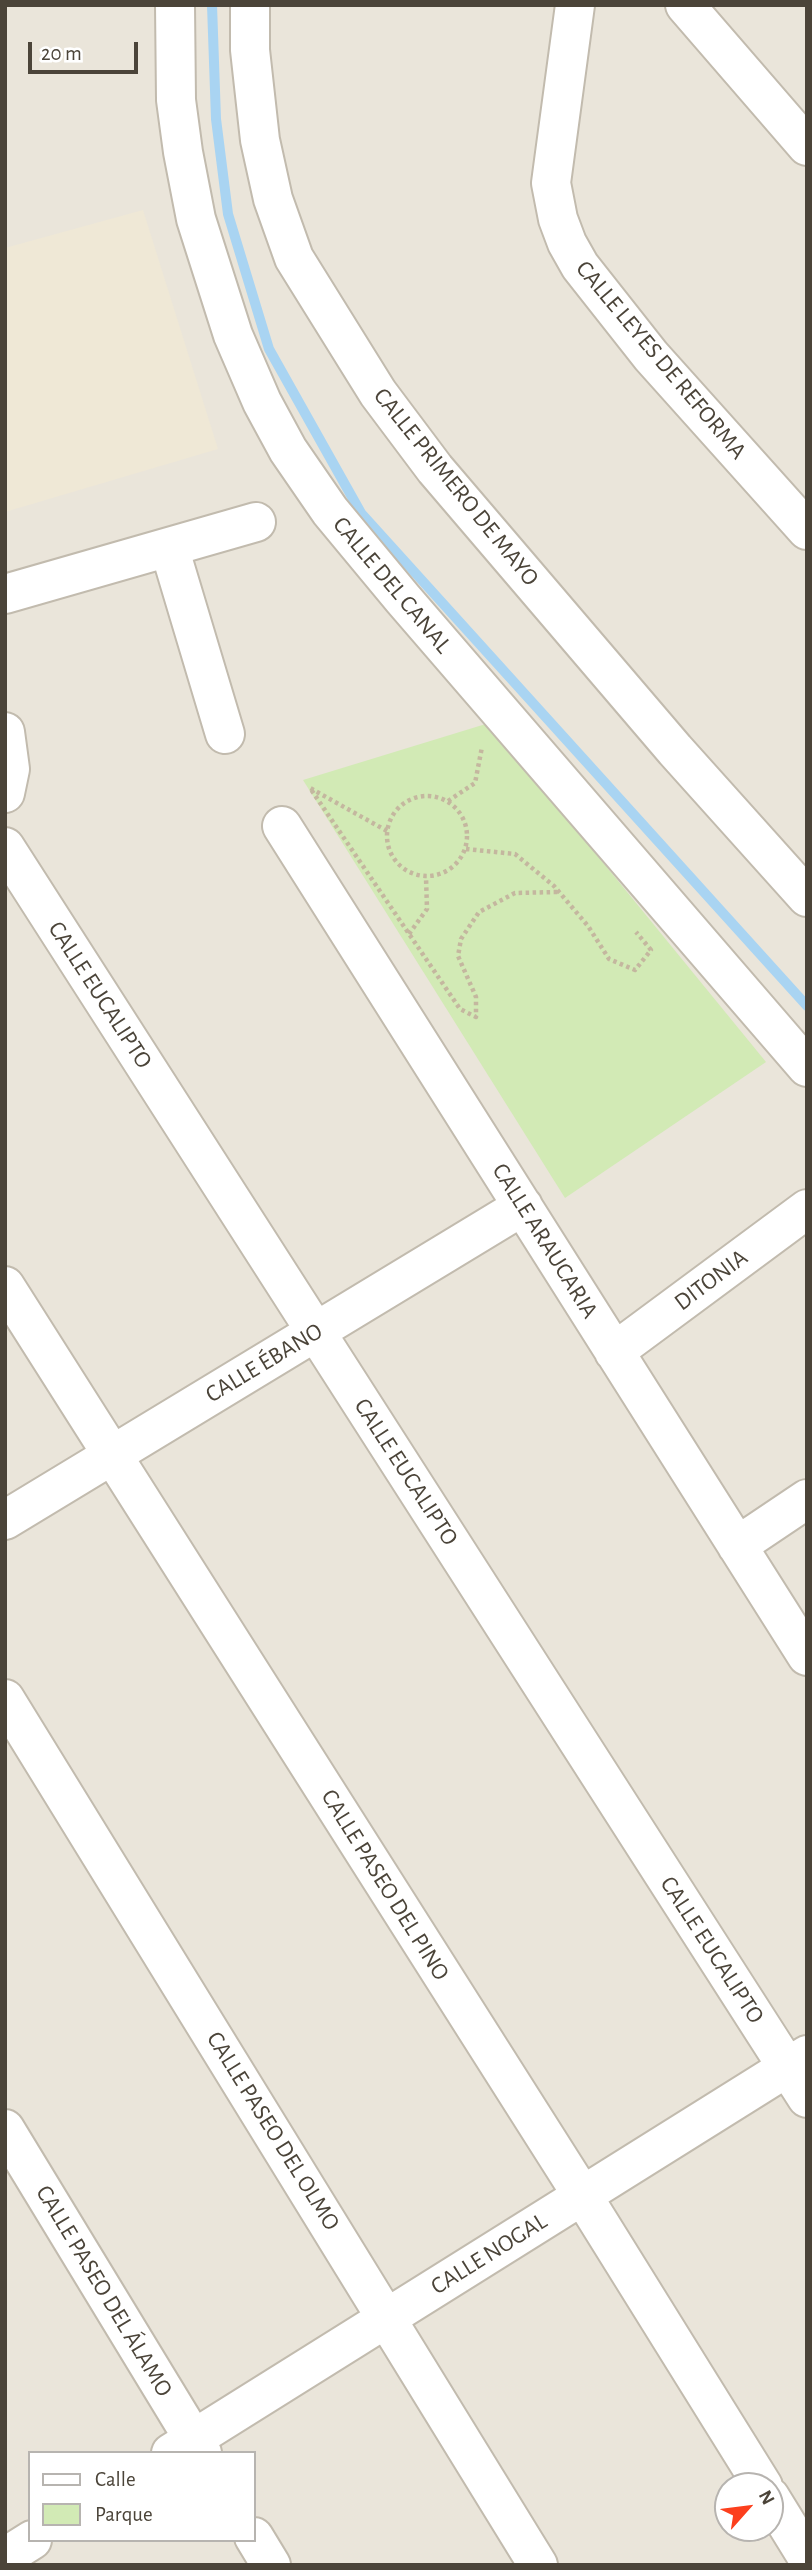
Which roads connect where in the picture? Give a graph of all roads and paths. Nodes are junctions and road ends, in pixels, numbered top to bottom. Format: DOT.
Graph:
graph roads {
  1 [pos="175,5"];
  2 [pos="250,5"];
  3 [pos="575,5"];
  4 [pos="685,5"];
  5 [pos="807,146"];
  6 [pos="256,523"];
  7 [pos="807,530"];
  8 [pos="169,547"];
  9 [pos="5,594"];
  10 [pos="5,732"];
  11 [pos="225,734"];
  12 [pos="492,750"];
  13 [pos="5,793"];
  14 [pos="448,802"];
  15 [pos="282,826"];
  16 [pos="387,831"];
  17 [pos="5,847"];
  18 [pos="466,849"];
  19 [pos="799,874"];
  20 [pos="426,877"];
  21 [pos="560,892"];
  22 [pos="634,929"];
  23 [pos="409,934"];
  24 [pos="807,1067"];
  25 [pos="523,1206"];
  26 [pos="807,1209"];
  27 [pos="5,1286"];
  28 [pos="316,1332"];
  29 [pos="614,1352"];
  30 [pos="112,1455"];
  31 [pos="807,1499"];
  32 [pos="5,1520"];
  33 [pos="737,1545"];
  34 [pos="807,1656"];
  35 [pos="5,1699"];
  36 [pos="800,2073"];
  37 [pos="5,2129"];
  38 [pos="582,2195"];
  39 [pos="387,2317"];
  40 [pos="189,2448"];
  41 [pos="754,2472"];
  42 [pos="784,2520"];
  43 [pos="256,2540"];
  44 [pos="29,2542"];
  45 [pos="5,2557"];
  46 [pos="807,2557"];
  47 [pos="271,2565"];
  48 [pos="538,2565"];
  1 -- 24 [label="street, CALLE DEL CANAL"];
  2 -- 19 [label="street, CALLE PRIMERO DE MAYO"];
  3 -- 7 [label="street, CALLE LEYES DE REFORMA"];
  4 -- 5 [label="street"];
  6 -- 8 [label="street"];
  8 -- 9 [label="street"];
  8 -- 11 [label="street"];
  10 -- 13 [label="street"];
  12 -- 14 [label="path"];
  14 -- 16 [label="path"];
  14 -- 18 [label="path"];
  15 -- 25 [label="street, CALLE ARAUCARIA"];
  16 -- 20 [label="path"];
  16 -- 23 [label="path"];
  17 -- 28 [label="street, CALLE EUCALIPTO"];
  18 -- 20 [label="path"];
  18 -- 21 [label="path"];
  20 -- 23 [label="path"];
  21 -- 22 [label="path"];
  21 -- 23 [label="path"];
  25 -- 28 [label="street, CALLE ÉBANO"];
  25 -- 29 [label="street, CALLE ARAUCARIA"];
  26 -- 29 [label="street, DITONIA"];
  27 -- 30 [label="street, CALLE PASEO DEL PINO"];
  28 -- 30 [label="street, CALLE ÉBANO"];
  28 -- 36 [label="street, CALLE EUCALIPTO"];
  29 -- 33 [label="street, CALLE ARAUCARIA"];
  30 -- 32 [label="street, CALLE ÉBANO"];
  30 -- 38 [label="street, CALLE PASEO DEL PINO"];
  31 -- 33 [label="street"];
  33 -- 34 [label="street, CALLE ARAUCARIA"];
  35 -- 39 [label="street, CALLE PASEO DEL OLMO"];
  36 -- 38 [label="street, CALLE NOGAL"];
  37 -- 40 [label="street, CALLE PASEO DEL ÁLAMO"];
  38 -- 39 [label="street, CALLE NOGAL"];
  38 -- 41 [label="street, CALLE PASEO DEL PINO"];
  39 -- 40 [label="street, CALLE NOGAL"];
  39 -- 48 [label="street, CALLE PASEO DEL OLMO"];
  42 -- 46 [label="street"];
  43 -- 47 [label="street"];
  44 -- 45 [label="street"];
}
